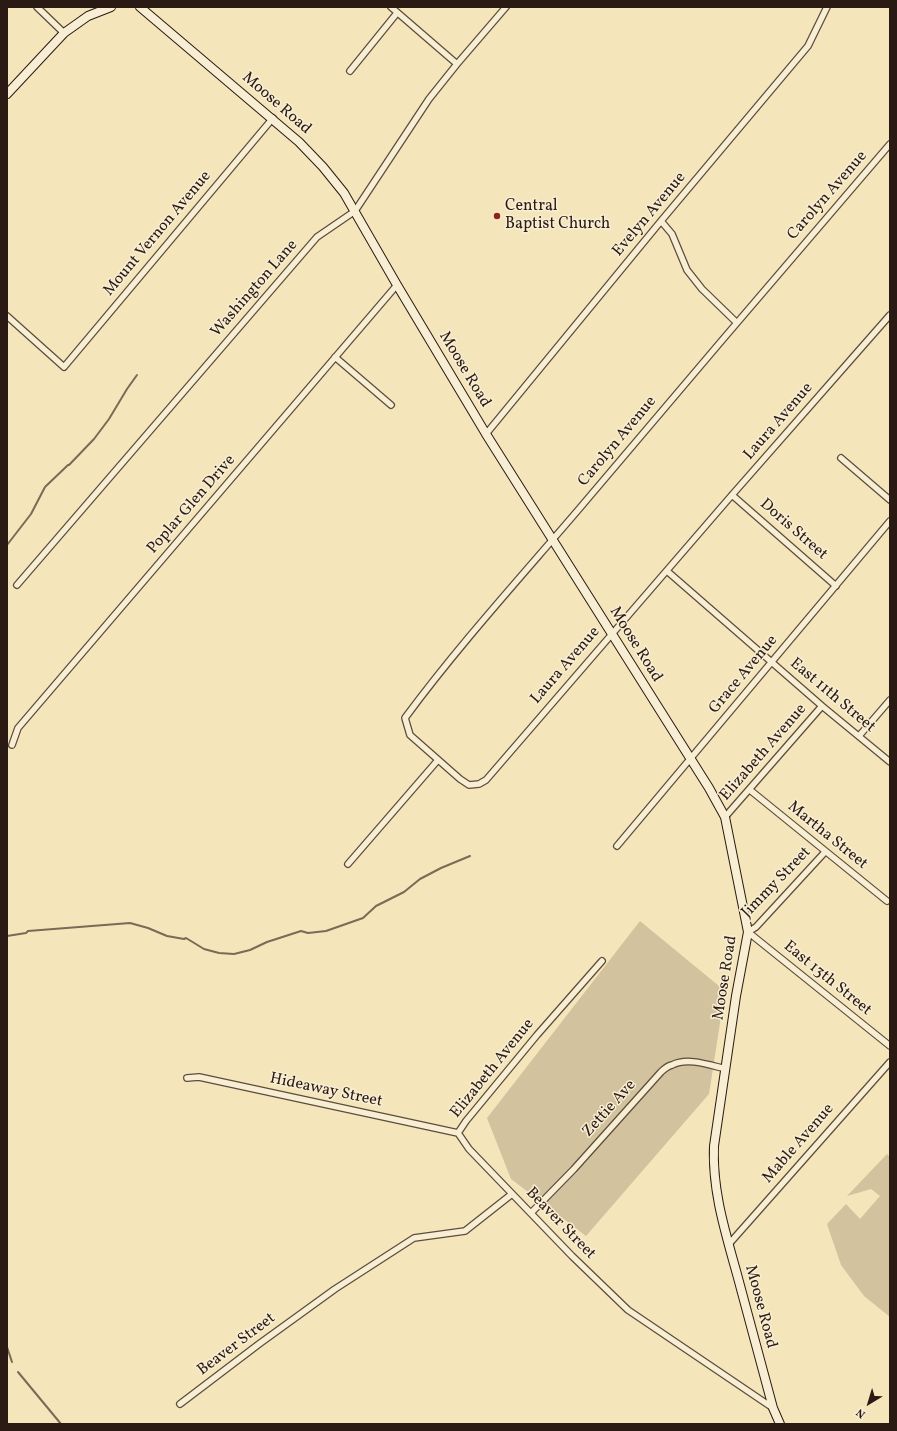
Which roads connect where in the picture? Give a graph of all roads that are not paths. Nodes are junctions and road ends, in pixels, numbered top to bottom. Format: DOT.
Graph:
graph roads {
  1 [pos="37,7"];
  2 [pos="111,7"];
  3 [pos="140,7"];
  4 [pos="391,7"];
  5 [pos="506,7"];
  6 [pos="827,7"];
  7 [pos="397,13"];
  8 [pos="64,33"];
  9 [pos="457,64"];
  10 [pos="350,71"];
  11 [pos="7,94"];
  12 [pos="273,118"];
  13 [pos="890,144"];
  14 [pos="355,211"];
  15 [pos="661,221"];
  16 [pos="397,285"];
  17 [pos="890,315"];
  18 [pos="7,316"];
  19 [pos="736,322"];
  20 [pos="335,358"];
  21 [pos="391,406"];
  22 [pos="486,434"];
  23 [pos="841,458"];
  24 [pos="732,494"];
  25 [pos="890,500"];
  26 [pos="890,521"];
  27 [pos="552,540"];
  28 [pos="667,571"];
  29 [pos="17,585"];
  30 [pos="836,586"];
  31 [pos="611,634"];
  32 [pos="772,662"];
  33 [pos="890,700"];
  34 [pos="822,706"];
  35 [pos="859,736"];
  36 [pos="12,745"];
  37 [pos="690,758"];
  38 [pos="438,760"];
  39 [pos="890,762"];
  40 [pos="750,790"];
  41 [pos="725,817"];
  42 [pos="617,846"];
  43 [pos="825,852"];
  44 [pos="348,864"];
  45 [pos="887,901"];
  46 [pos="748,932"];
  47 [pos="602,961"];
  48 [pos="890,1046"];
  49 [pos="890,1062"];
  50 [pos="726,1069"];
  51 [pos="187,1078"];
  52 [pos="458,1133"];
  53 [pos="512,1194"];
  54 [pos="531,1213"];
  55 [pos="728,1244"];
  56 [pos="180,1404"];
  57 [pos="773,1408"];
  58 [pos="780,1424"];
  1 -- 8 [label="street"];
  2 -- 8 [label="street"];
  3 -- 12 [label="street, Moose Road"];
  4 -- 7 [label="street"];
  5 -- 9 [label="street, Washington Lane"];
  6 -- 15 [label="street, Evelyn Avenue"];
  7 -- 9 [label="street"];
  7 -- 10 [label="street"];
  8 -- 11 [label="street"];
  9 -- 14 [label="street, Washington Lane"];
  12 -- 14 [label="street, Moose Road"];
  12 -- 18 [label="street, Mount Vernon Avenue"];
  13 -- 19 [label="street, Carolyn Avenue"];
  14 -- 16 [label="street, Moose Road"];
  14 -- 29 [label="street, Washington Lane"];
  15 -- 19 [label="street"];
  15 -- 22 [label="street, Evelyn Avenue"];
  16 -- 20 [label="street, Poplar Glen Drive"];
  16 -- 22 [label="street, Moose Road"];
  17 -- 24 [label="street, Laura Avenue"];
  19 -- 27 [label="street, Carolyn Avenue"];
  20 -- 21 [label="street"];
  20 -- 36 [label="street, Poplar Glen Drive"];
  22 -- 27 [label="street, Moose Road"];
  23 -- 25 [label="street"];
  24 -- 28 [label="street, Laura Avenue"];
  24 -- 30 [label="street, Doris Street"];
  26 -- 30 [label="street, Grace Avenue"];
  27 -- 31 [label="street, Moose Road"];
  27 -- 38 [label="street, Carolyn Avenue"];
  28 -- 31 [label="street, Laura Avenue"];
  28 -- 32 [label="street, East 11th Street"];
  30 -- 32 [label="street, Grace Avenue"];
  31 -- 37 [label="street, Moose Road"];
  31 -- 38 [label="street, Laura Avenue"];
  32 -- 34 [label="street, East 11th Street"];
  32 -- 37 [label="street, Grace Avenue"];
  33 -- 35 [label="street"];
  34 -- 35 [label="street, East 11th Street"];
  34 -- 40 [label="street, Elizabeth Avenue"];
  35 -- 39 [label="street, East 11th Street"];
  37 -- 41 [label="street, Moose Road"];
  37 -- 42 [label="street, Grace Avenue"];
  38 -- 44 [label="street"];
  40 -- 41 [label="street, Elizabeth Avenue"];
  40 -- 43 [label="street, Martha Street"];
  41 -- 46 [label="street, Moose Road"];
  43 -- 45 [label="street, Martha Street"];
  43 -- 46 [label="street, Jimmy Street"];
  46 -- 48 [label="street, East 13th Street"];
  46 -- 50 [label="street, Moose Road"];
  47 -- 52 [label="street, Elizabeth Avenue"];
  49 -- 55 [label="street, Mable Avenue"];
  50 -- 54 [label="street, Zettie Ave"];
  50 -- 55 [label="street, Moose Road"];
  51 -- 52 [label="street, Hideaway Street"];
  52 -- 53 [label="street, Elizabeth Avenue"];
  53 -- 54 [label="street, Beaver Street"];
  53 -- 56 [label="street, Beaver Street"];
  54 -- 57 [label="street, Beaver Street"];
  55 -- 57 [label="street, Moose Road"];
  57 -- 58 [label="street, Moose Road"];
}
